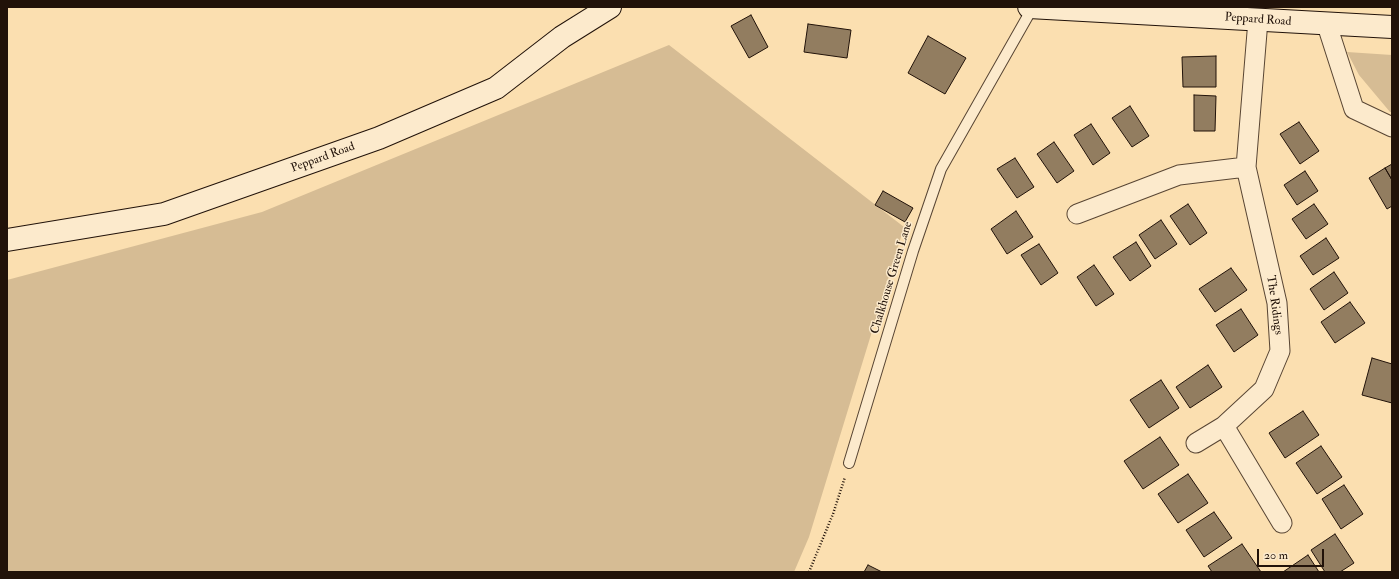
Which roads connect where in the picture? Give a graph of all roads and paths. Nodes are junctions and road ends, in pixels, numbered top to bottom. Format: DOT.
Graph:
graph roads {
  1 [pos="610,7"];
  2 [pos="1028,7"];
  3 [pos="1033,7"];
  4 [pos="1176,11"];
  5 [pos="1258,20"];
  6 [pos="1327,25"];
  7 [pos="1392,28"];
  8 [pos="1392,127"];
  9 [pos="1246,167"];
  10 [pos="1077,214"];
  11 [pos="7,240"];
  12 [pos="1224,426"];
  13 [pos="1196,443"];
  14 [pos="849,463"];
  15 [pos="1282,523"];
  16 [pos="809,572"];
  1 -- 11 [label="main road, Peppard Road"];
  2 -- 3 [label="main road, Peppard Road"];
  3 -- 4 [label="main road, Peppard Road"];
  3 -- 14 [label="lane, Chalkhouse Green Lane"];
  4 -- 5 [label="main road, Peppard Road"];
  5 -- 6 [label="main road, Peppard Road"];
  5 -- 9 [label="street, The Ridings"];
  6 -- 7 [label="main road, Peppard Road"];
  6 -- 8 [label="street"];
  9 -- 10 [label="street"];
  9 -- 12 [label="street, The Ridings"];
  12 -- 13 [label="street, The Ridings"];
  12 -- 15 [label="street"];
  14 -- 16 [label="path"];
}
